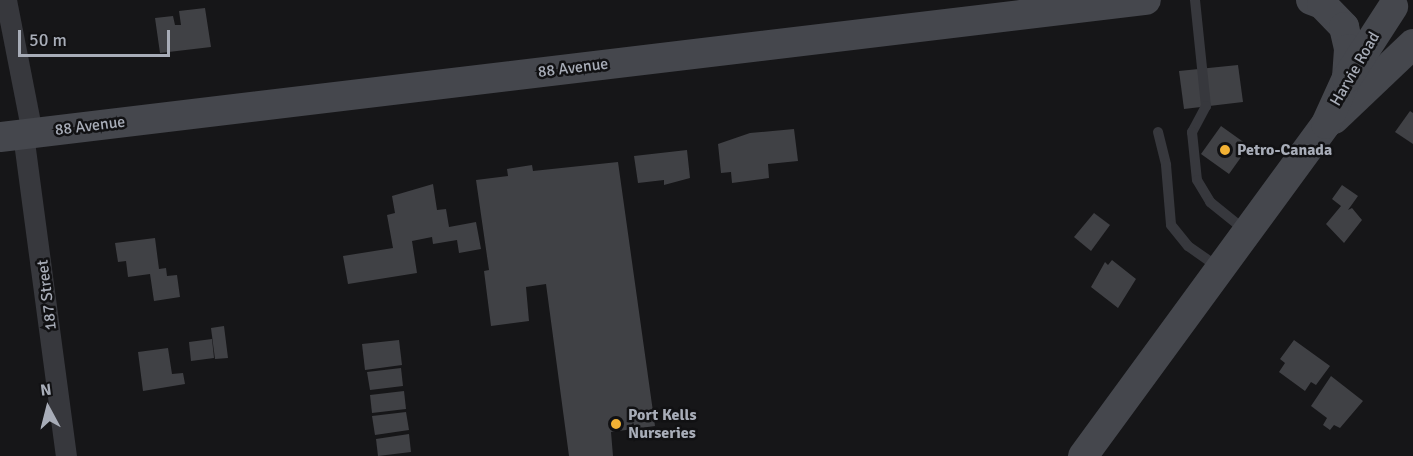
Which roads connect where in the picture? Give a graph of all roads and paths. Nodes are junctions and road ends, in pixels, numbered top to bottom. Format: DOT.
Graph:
graph roads {
  1 [pos="6,0"];
  2 [pos="1146,0"];
  3 [pos="1195,0"];
  4 [pos="1311,0"];
  5 [pos="1399,12"];
  6 [pos="1413,44"];
  7 [pos="1347,78"];
  8 [pos="1326,124"];
  9 [pos="1158,132"];
  10 [pos="18,135"];
  11 [pos="1247,231"];
  12 [pos="1220,268"];
  13 [pos="66,456"];
  14 [pos="1083,456"];
  1 -- 10 [label="street, 187 Street"];
  2 -- 10 [label="main road, 88 Avenue"];
  3 -- 11 [label="lane"];
  4 -- 7 [label="main road"];
  5 -- 7 [label="main road, Harvie Road"];
  6 -- 8 [label="main road, Harvie Road"];
  7 -- 8 [label="main road, Harvie Road"];
  8 -- 11 [label="main road"];
  9 -- 12 [label="lane"];
  10 -- 13 [label="street, 187 Street"];
  11 -- 12 [label="main road"];
  12 -- 14 [label="main road"];
}
